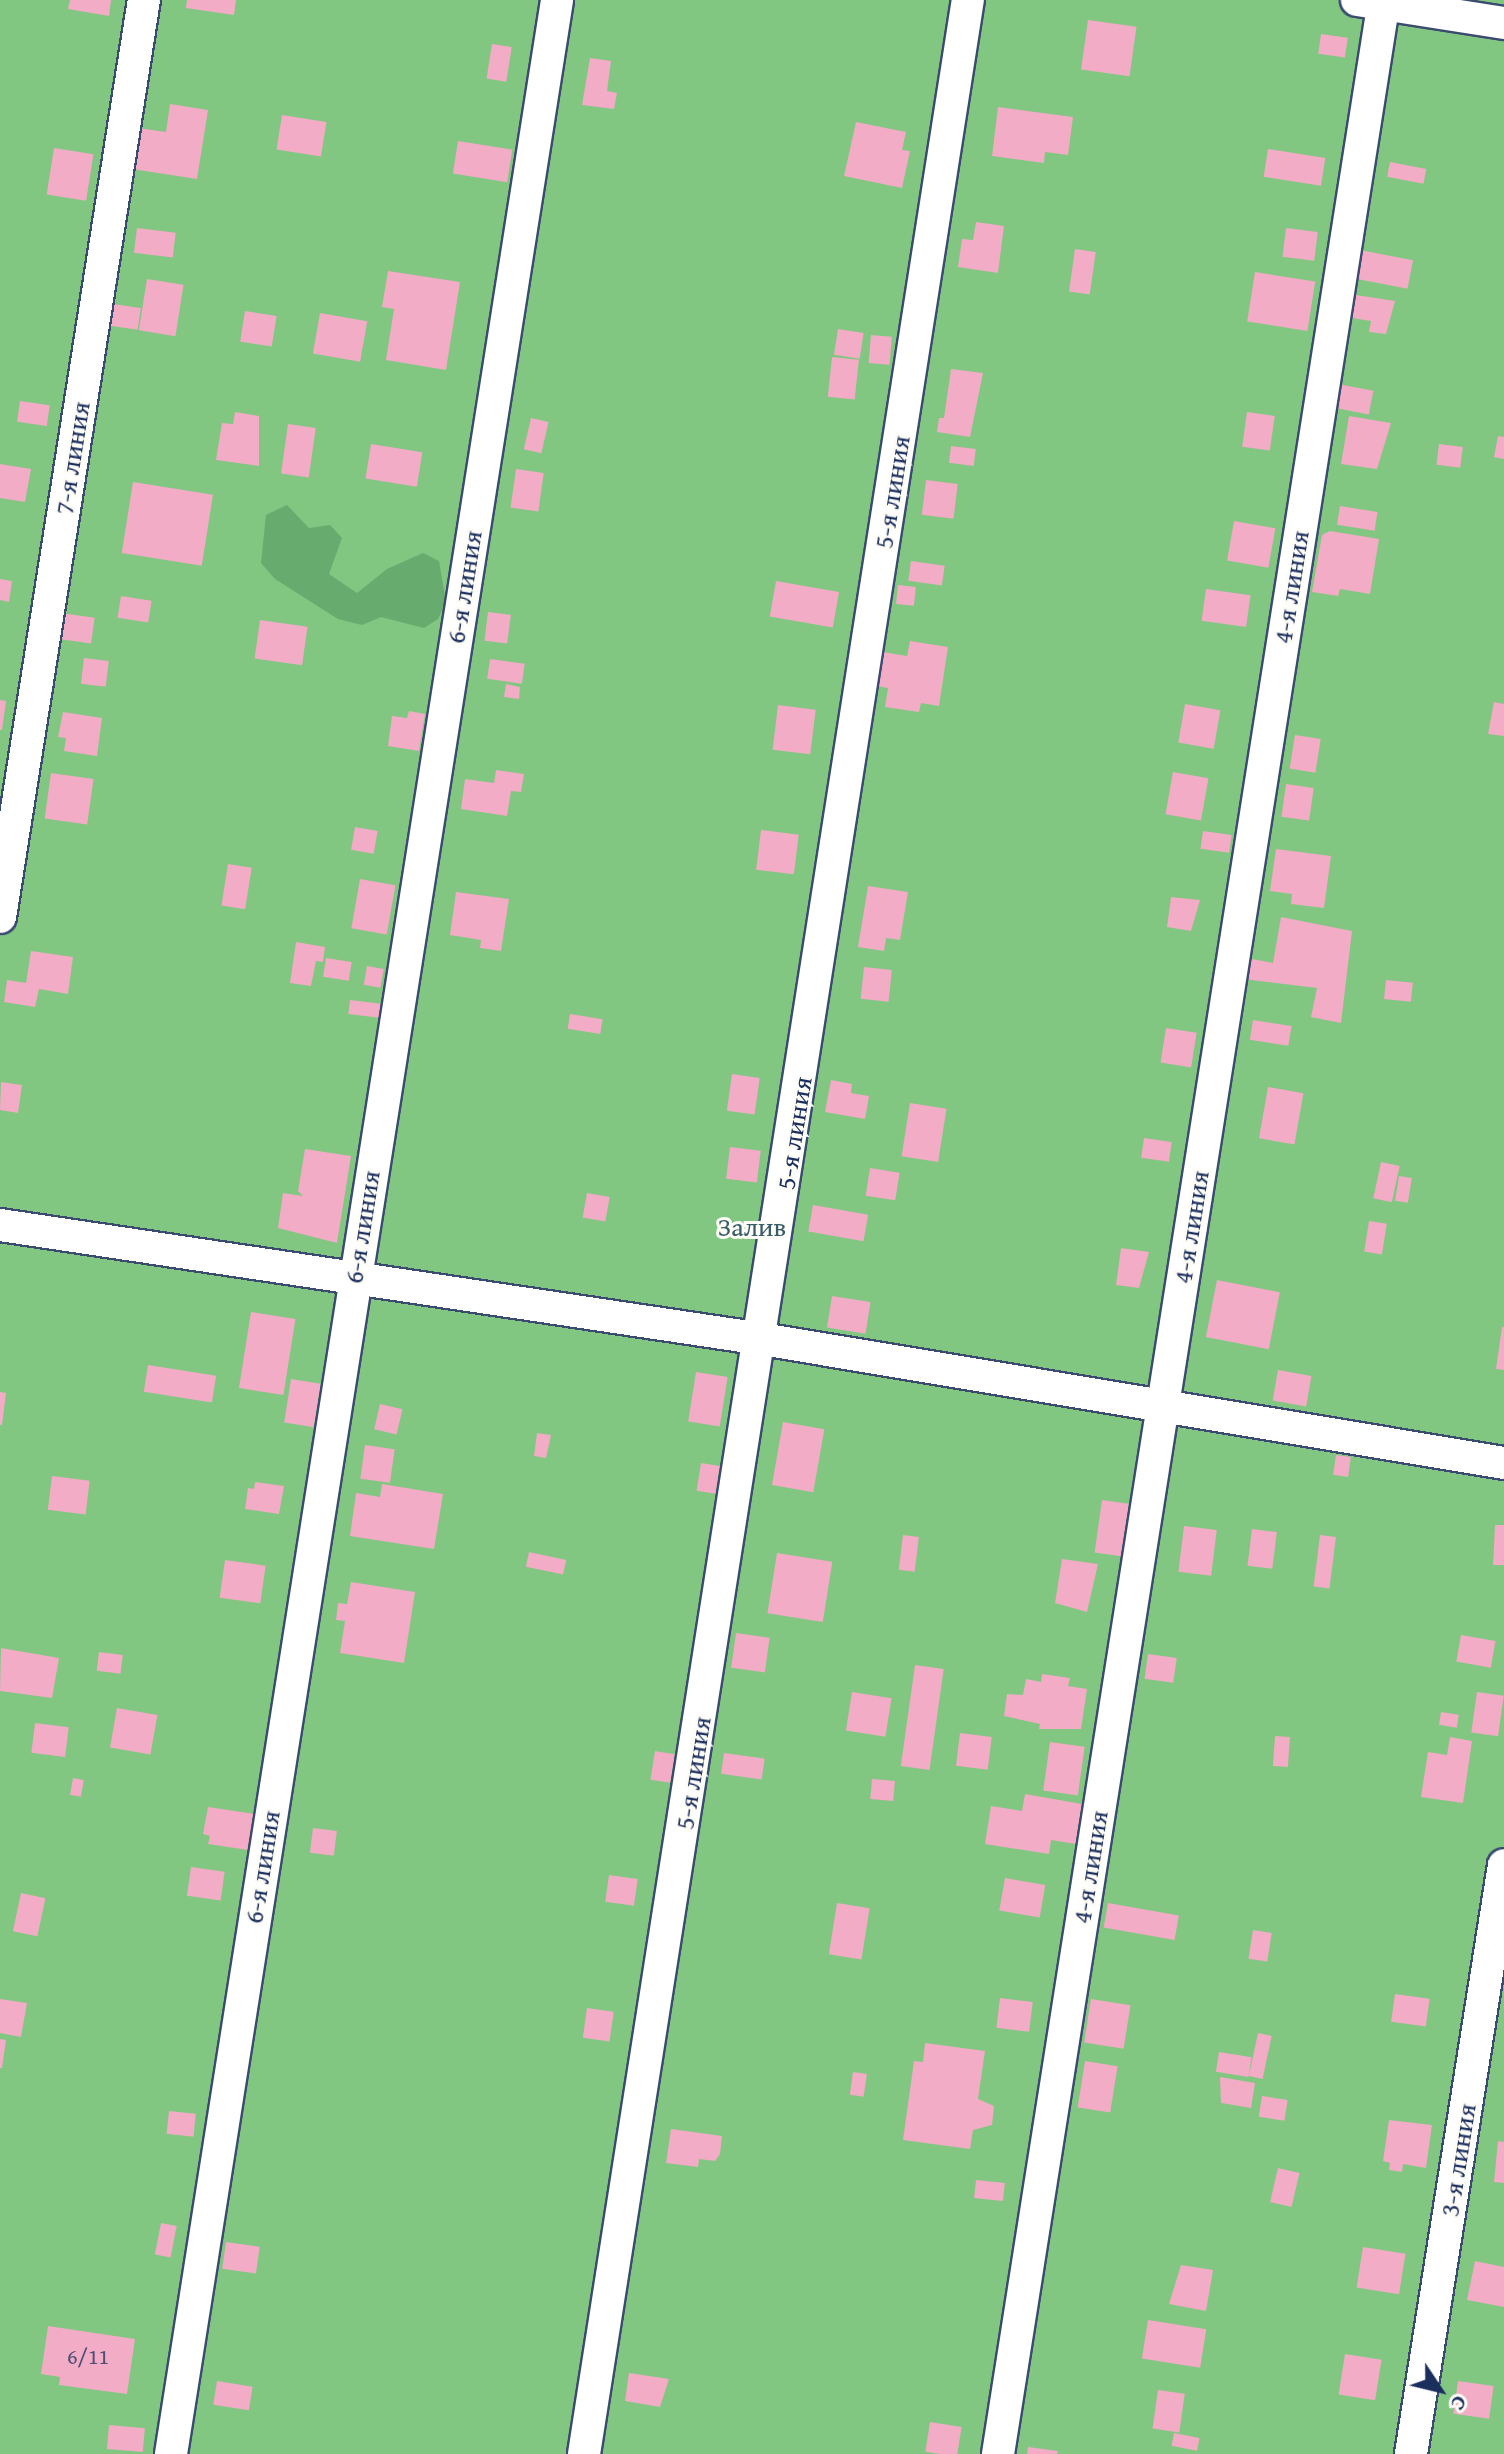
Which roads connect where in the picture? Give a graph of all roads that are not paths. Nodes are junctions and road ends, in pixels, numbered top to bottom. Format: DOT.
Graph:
graph roads {
  1 [pos="144,0"];
  2 [pos="557,0"];
  3 [pos="968,0"];
  4 [pos="1374,1"];
  5 [pos="1504,23"];
  6 [pos="0,917"];
  7 [pos="0,1225"];
  8 [pos="353,1277"];
  9 [pos="762,1339"];
  10 [pos="1163,1405"];
  11 [pos="1504,1463"];
  12 [pos="1504,1865"];
  13 [pos="171,2454"];
  14 [pos="584,2454"];
  15 [pos="998,2454"];
  16 [pos="1411,2454"];
  1 -- 6 [label="street, 7-я линия"];
  2 -- 8 [label="street, 6-я линия"];
  3 -- 9 [label="street, 5-я линия"];
  4 -- 5 [label="street"];
  4 -- 10 [label="street, 4-я линия"];
  7 -- 8 [label="street"];
  8 -- 9 [label="street"];
  8 -- 13 [label="street, 6-я линия"];
  9 -- 10 [label="street"];
  9 -- 14 [label="street, 5-я линия"];
  10 -- 11 [label="street"];
  10 -- 15 [label="street, 4-я линия"];
  12 -- 16 [label="street, 3-я линия"];
}
